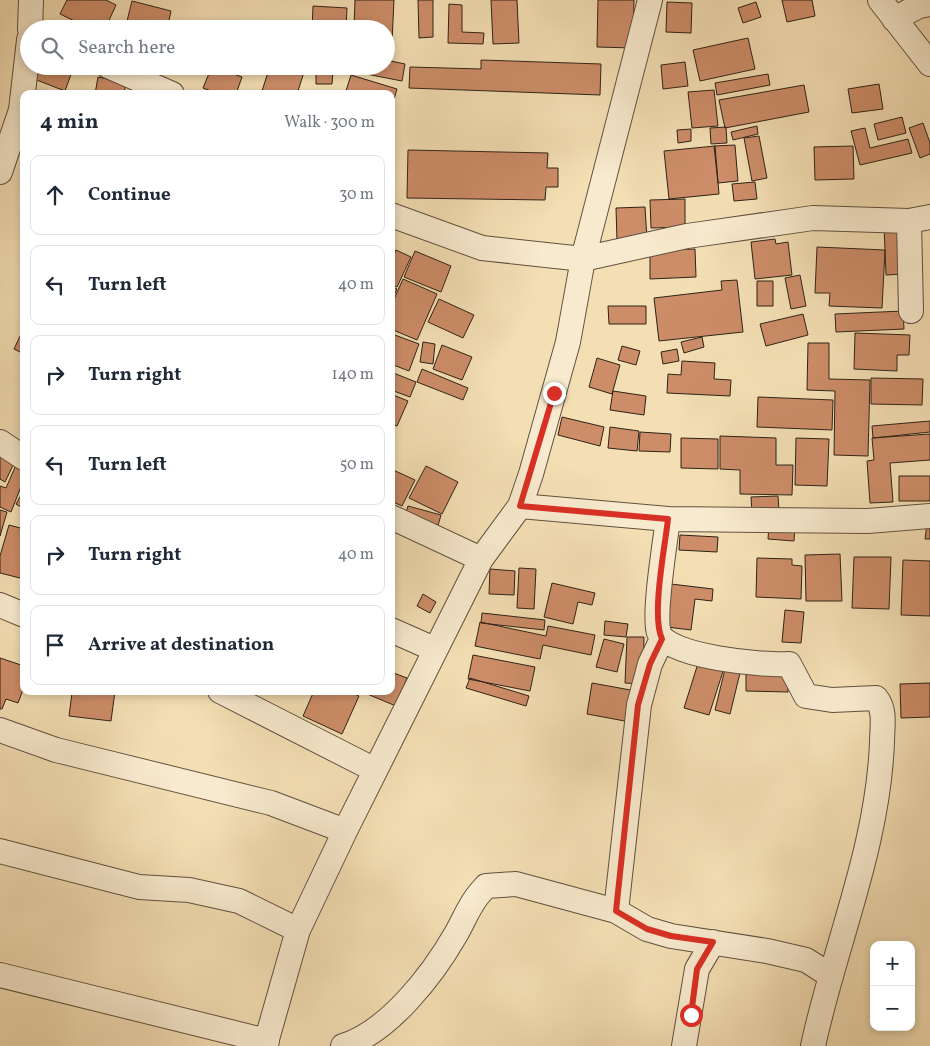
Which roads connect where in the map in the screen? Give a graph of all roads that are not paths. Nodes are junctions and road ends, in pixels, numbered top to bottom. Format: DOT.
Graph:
graph roads {
  1 [pos="30,0"];
  2 [pos="650,0"];
  3 [pos="880,0"];
  4 [pos="930,4"];
  5 [pos="894,19"];
  6 [pos="30,20"];
  7 [pos="930,64"];
  8 [pos="24,75"];
  9 [pos="131,75"];
  10 [pos="23,90"];
  11 [pos="166,90"];
  12 [pos="20,110"];
  13 [pos="0,172"];
  14 [pos="395,216"];
  15 [pos="919,219"];
  16 [pos="583,259"];
  17 [pos="911,311"];
  18 [pos="0,442"];
  19 [pos="20,455"];
  20 [pos="520,506"];
  21 [pos="930,516"];
  22 [pos="395,519"];
  23 [pos="668,519"];
  24 [pos="481,559"];
  25 [pos="0,605"];
  26 [pos="20,613"];
  27 [pos="395,632"];
  28 [pos="662,639"];
  29 [pos="434,649"];
  30 [pos="228,695"];
  31 [pos="0,730"];
  32 [pos="375,770"];
  33 [pos="344,831"];
  34 [pos="0,852"];
  35 [pos="616,911"];
  36 [pos="298,930"];
  37 [pos="713,942"];
  38 [pos="838,949"];
  39 [pos="806,960"];
  40 [pos="0,975"];
  41 [pos="831,976"];
  42 [pos="266,1044"];
  43 [pos="343,1046"];
  44 [pos="684,1046"];
  45 [pos="813,1046"];
  1 -- 6 [label="street"];
  2 -- 16 [label="street"];
  3 -- 5 [label="street"];
  4 -- 5 [label="street"];
  5 -- 7 [label="street"];
  8 -- 10 [label="street"];
  9 -- 11 [label="street"];
  12 -- 13 [label="street"];
  14 -- 16 [label="street"];
  15 -- 16 [label="street"];
  15 -- 17 [label="street"];
  16 -- 20 [label="street"];
  18 -- 19 [label="street"];
  20 -- 23 [label="street"];
  20 -- 24 [label="street"];
  21 -- 23 [label="street"];
  22 -- 24 [label="street"];
  23 -- 28 [label="street"];
  24 -- 29 [label="street"];
  25 -- 26 [label="street"];
  27 -- 29 [label="street"];
  28 -- 35 [label="street"];
  28 -- 38 [label="street"];
  29 -- 32 [label="street"];
  30 -- 32 [label="street"];
  31 -- 33 [label="street"];
  32 -- 33 [label="street"];
  33 -- 36 [label="street"];
  34 -- 36 [label="street"];
  35 -- 37 [label="street"];
  35 -- 43 [label="street"];
  36 -- 42 [label="street"];
  37 -- 39 [label="street"];
  37 -- 44 [label="street"];
  38 -- 39 [label="street"];
  38 -- 41 [label="street"];
  39 -- 41 [label="street"];
  40 -- 42 [label="street"];
  41 -- 45 [label="street"];
}
